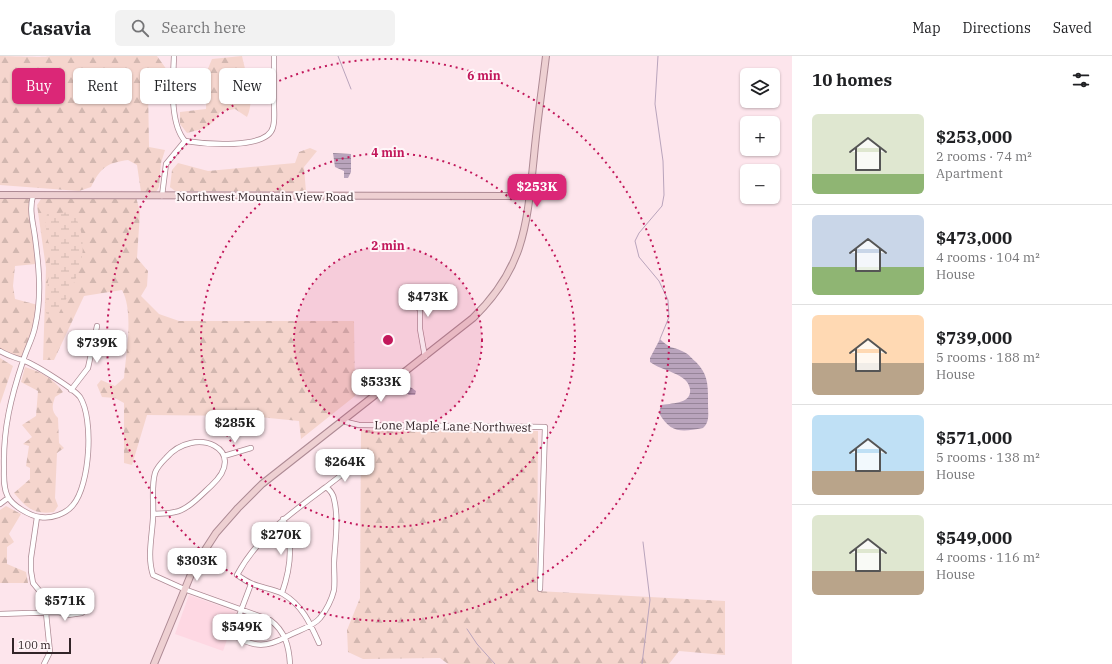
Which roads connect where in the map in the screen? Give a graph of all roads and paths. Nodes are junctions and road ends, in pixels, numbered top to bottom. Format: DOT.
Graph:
graph roads {
  1 [pos="174,56"];
  2 [pos="274,56"];
  3 [pos="546,56"];
  4 [pos="185,141"];
  5 [pos="0,195"];
  6 [pos="33,196"];
  7 [pos="162,196"];
  8 [pos="530,196"];
  9 [pos="406,289"];
  10 [pos="97,326"];
  11 [pos="0,351"];
  12 [pos="425,357"];
  13 [pos="23,360"];
  14 [pos="71,390"];
  15 [pos="342,422"];
  16 [pos="251,448"];
  17 [pos="224,456"];
  18 [pos="353,466"];
  19 [pos="326,487"];
  20 [pos="8,498"];
  21 [pos="0,504"];
  22 [pos="154,514"];
  23 [pos="37,517"];
  24 [pos="283,519"];
  25 [pos="251,584"];
  26 [pos="184,589"];
  27 [pos="540,589"];
  28 [pos="282,593"];
  29 [pos="241,609"];
  30 [pos="46,613"];
  31 [pos="82,613"];
  32 [pos="0,614"];
  33 [pos="310,624"];
  34 [pos="285,637"];
  35 [pos="319,642"];
  36 [pos="44,664"];
  37 [pos="154,664"];
  38 [pos="290,664"];
  1 -- 4 [label="street"];
  2 -- 4 [label="street"];
  3 -- 8 [label="main road"];
  4 -- 7 [label="street"];
  5 -- 6 [label="main road, Northwest Mountain View Road"];
  6 -- 7 [label="main road, Northwest Mountain View Road"];
  6 -- 13 [label="street"];
  7 -- 8 [label="main road, Northwest Mountain View Road"];
  8 -- 12 [label="main road"];
  9 -- 12 [label="street"];
  10 -- 14 [label="street"];
  11 -- 13 [label="street"];
  12 -- 15 [label="main road"];
  13 -- 14 [label="street"];
  13 -- 20 [label="street"];
  14 -- 23 [label="street"];
  15 -- 26 [label="main road"];
  15 -- 27 [label="street, Lone Maple Lane Northwest"];
  16 -- 17 [label="street"];
  17 -- 22 [label="street"];
  17 -- 22 [label="street"];
  18 -- 19 [label="street"];
  19 -- 24 [label="street"];
  19 -- 33 [label="street"];
  20 -- 21 [label="street"];
  20 -- 23 [label="street"];
  22 -- 26 [label="street"];
  23 -- 30 [label="street"];
  24 -- 25 [label="street"];
  24 -- 28 [label="street"];
  25 -- 28 [label="street"];
  25 -- 29 [label="street"];
  26 -- 29 [label="street"];
  26 -- 37 [label="main road"];
  28 -- 33 [label="street"];
  29 -- 34 [label="street"];
  29 -- 34 [label="street"];
  30 -- 31 [label="street"];
  30 -- 32 [label="street"];
  30 -- 36 [label="street"];
  33 -- 34 [label="street"];
  33 -- 35 [label="street"];
  34 -- 38 [label="street"];
}
